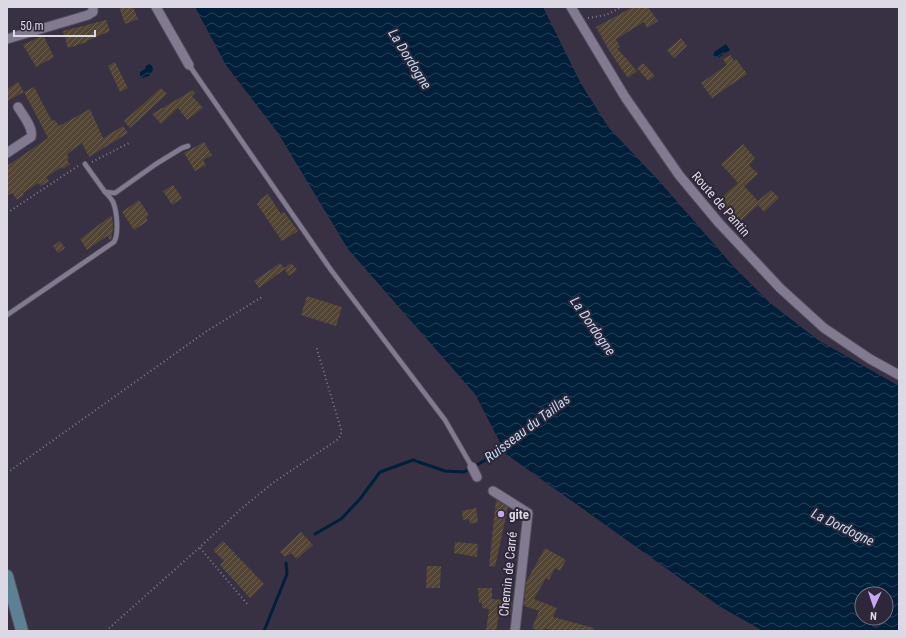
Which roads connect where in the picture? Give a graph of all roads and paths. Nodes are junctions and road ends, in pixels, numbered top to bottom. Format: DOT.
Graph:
graph roads {
  1 [pos="93,7"];
  2 [pos="156,7"];
  3 [pos="571,7"];
  4 [pos="622,7"];
  5 [pos="578,19"];
  6 [pos="7,39"];
  7 [pos="189,65"];
  8 [pos="18,107"];
  9 [pos="131,142"];
  10 [pos="188,146"];
  11 [pos="7,153"];
  12 [pos="85,164"];
  13 [pos="105,192"];
  14 [pos="7,213"];
  15 [pos="262,297"];
  16 [pos="7,315"];
  17 [pos="316,346"];
  18 [pos="899,375"];
  19 [pos="472,466"];
  20 [pos="7,473"];
  21 [pos="477,477"];
  22 [pos="493,491"];
  23 [pos="200,548"];
  24 [pos="7,576"];
  25 [pos="248,605"];
  26 [pos="22,631"];
  27 [pos="106,631"];
  28 [pos="515,631"];
  1 -- 6 [label="street"];
  2 -- 7 [label="street"];
  3 -- 5 [label="street, Route de Pantin"];
  4 -- 5 [label="path"];
  5 -- 18 [label="street, Route de Pantin"];
  7 -- 19 [label="lane"];
  8 -- 11 [label="street"];
  9 -- 12 [label="path"];
  10 -- 13 [label="lane"];
  12 -- 13 [label="lane"];
  12 -- 14 [label="path"];
  13 -- 16 [label="lane"];
  15 -- 20 [label="path"];
  17 -- 23 [label="path"];
  19 -- 21 [label="street"];
  22 -- 28 [label="street, Chemin de Carré"];
  23 -- 25 [label="path"];
  23 -- 27 [label="path"];
  24 -- 26 [label="main road"];
}
